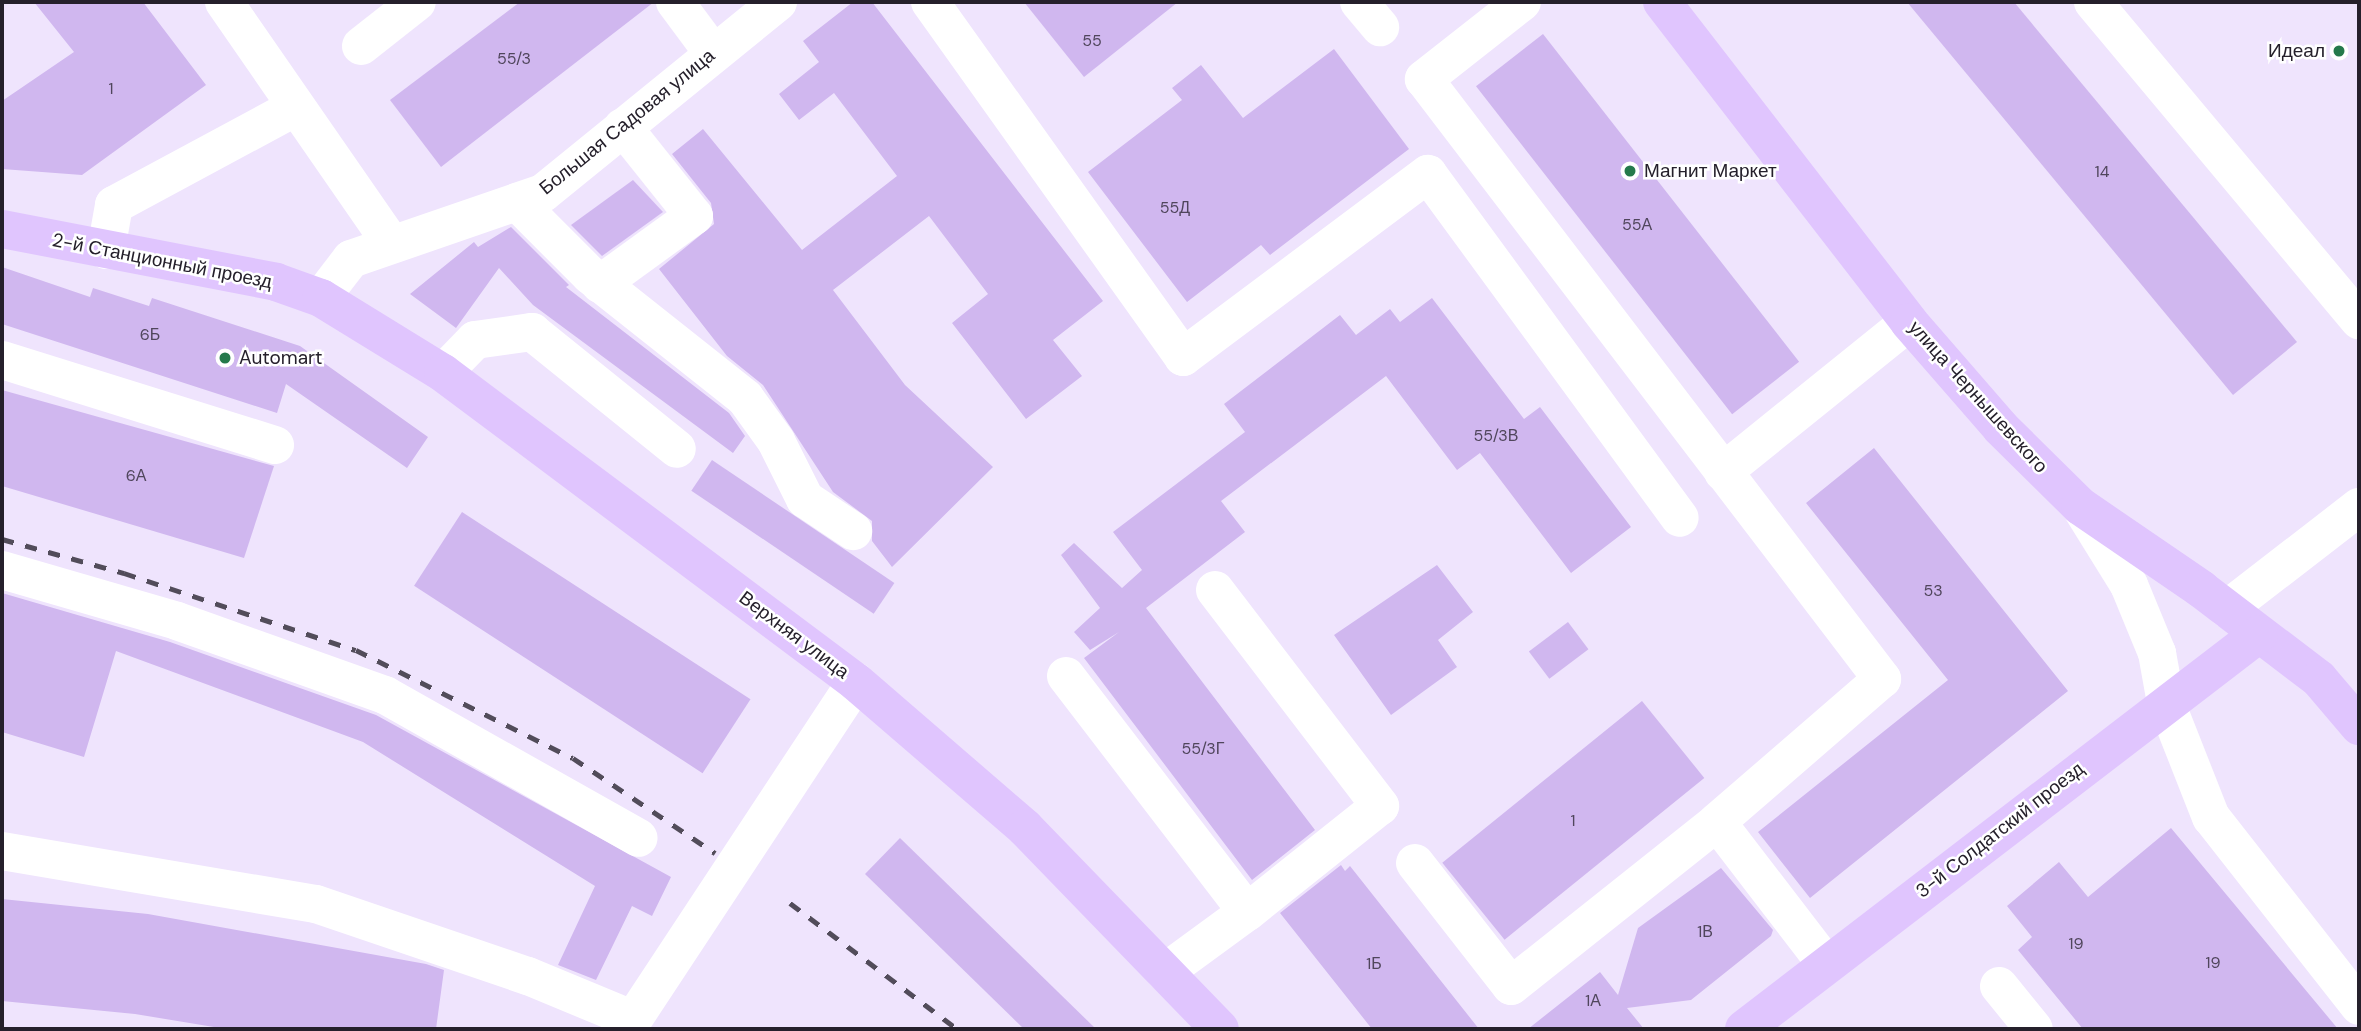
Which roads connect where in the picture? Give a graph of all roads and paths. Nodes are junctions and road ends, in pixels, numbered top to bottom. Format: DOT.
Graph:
graph roads {
  1 [pos="224,2"];
  2 [pos="417,2"];
  3 [pos="675,2"];
  4 [pos="778,2"];
  5 [pos="930,2"];
  6 [pos="1522,2"];
  7 [pos="1662,2"];
  8 [pos="2092,2"];
  9 [pos="361,46"];
  10 [pos="713,53"];
  11 [pos="293,108"];
  12 [pos="623,127"];
  13 [pos="517,202"];
  14 [pos="2,229"];
  15 [pos="391,243"];
  16 [pos="106,250"];
  17 [pos="600,284"];
  18 [pos="321,298"];
  19 [pos="2359,320"];
  20 [pos="1909,322"];
  21 [pos="2,360"];
  22 [pos="443,373"];
  23 [pos="275,445"];
  24 [pos="677,449"];
  25 [pos="1723,472"];
  26 [pos="2080,506"];
  27 [pos="2359,507"];
  28 [pos="1680,518"];
  29 [pos="853,531"];
  30 [pos="2,569"];
  31 [pos="1215,590"];
  32 [pos="2227,608"];
  33 [pos="2259,635"];
  34 [pos="1066,676"];
  35 [pos="856,682"];
  36 [pos="2166,703"];
  37 [pos="2359,726"];
  38 [pos="1717,822"];
  39 [pos="639,838"];
  40 [pos="2,852"];
  41 [pos="1415,863"];
  42 [pos="1247,912"];
  43 [pos="1826,964"];
  44 [pos="1165,972"];
  45 [pos="1999,986"];
  46 [pos="2359,1006"];
  47 [pos="630,1024"];
  48 [pos="1220,1029"];
  49 [pos="1744,1029"];
  50 [pos="2035,1029"];
  1 -- 11 [label="street"];
  2 -- 9 [label="street"];
  3 -- 10 [label="street"];
  4 -- 10 [label="street, Большая Садовая улица"];
  5 -- 28 [label="street"];
  6 -- 25 [label="street"];
  7 -- 20 [label="main road, улица Чернышевского"];
  8 -- 19 [label="street"];
  10 -- 12 [label="street, Большая Садовая улица"];
  11 -- 15 [label="street"];
  11 -- 16 [label="street"];
  12 -- 13 [label="street, Большая Садовая улица"];
  12 -- 17 [label="street"];
  13 -- 15 [label="street, Большая Садовая улица"];
  13 -- 17 [label="street"];
  14 -- 16 [label="main road, 2-й Станционный проезд"];
  15 -- 18 [label="street, Большая Садовая улица"];
  16 -- 18 [label="main road, 2-й Станционный проезд"];
  17 -- 29 [label="street"];
  18 -- 22 [label="main road, Верхняя улица"];
  20 -- 25 [label="street"];
  20 -- 26 [label="main road, улица Чернышевского"];
  21 -- 23 [label="street"];
  22 -- 24 [label="street"];
  22 -- 35 [label="main road, Верхняя улица"];
  25 -- 38 [label="street"];
  26 -- 32 [label="main road, улица Чернышевского"];
  26 -- 36 [label="street"];
  27 -- 32 [label="street"];
  30 -- 39 [label="street"];
  31 -- 42 [label="street"];
  32 -- 33 [label="main road, улица Чернышевского"];
  33 -- 36 [label="main road, 3-й Солдатский проезд"];
  33 -- 37 [label="main road, улица Чернышевского"];
  34 -- 42 [label="street"];
  35 -- 44 [label="main road, Верхняя улица"];
  35 -- 47 [label="street"];
  36 -- 43 [label="main road, 3-й Солдатский проезд"];
  36 -- 46 [label="street"];
  38 -- 41 [label="street"];
  38 -- 43 [label="street"];
  40 -- 47 [label="street"];
  42 -- 44 [label="street"];
  43 -- 49 [label="main road, 3-й Солдатский проезд"];
  44 -- 48 [label="main road, Верхняя улица"];
  45 -- 50 [label="street"];
}
